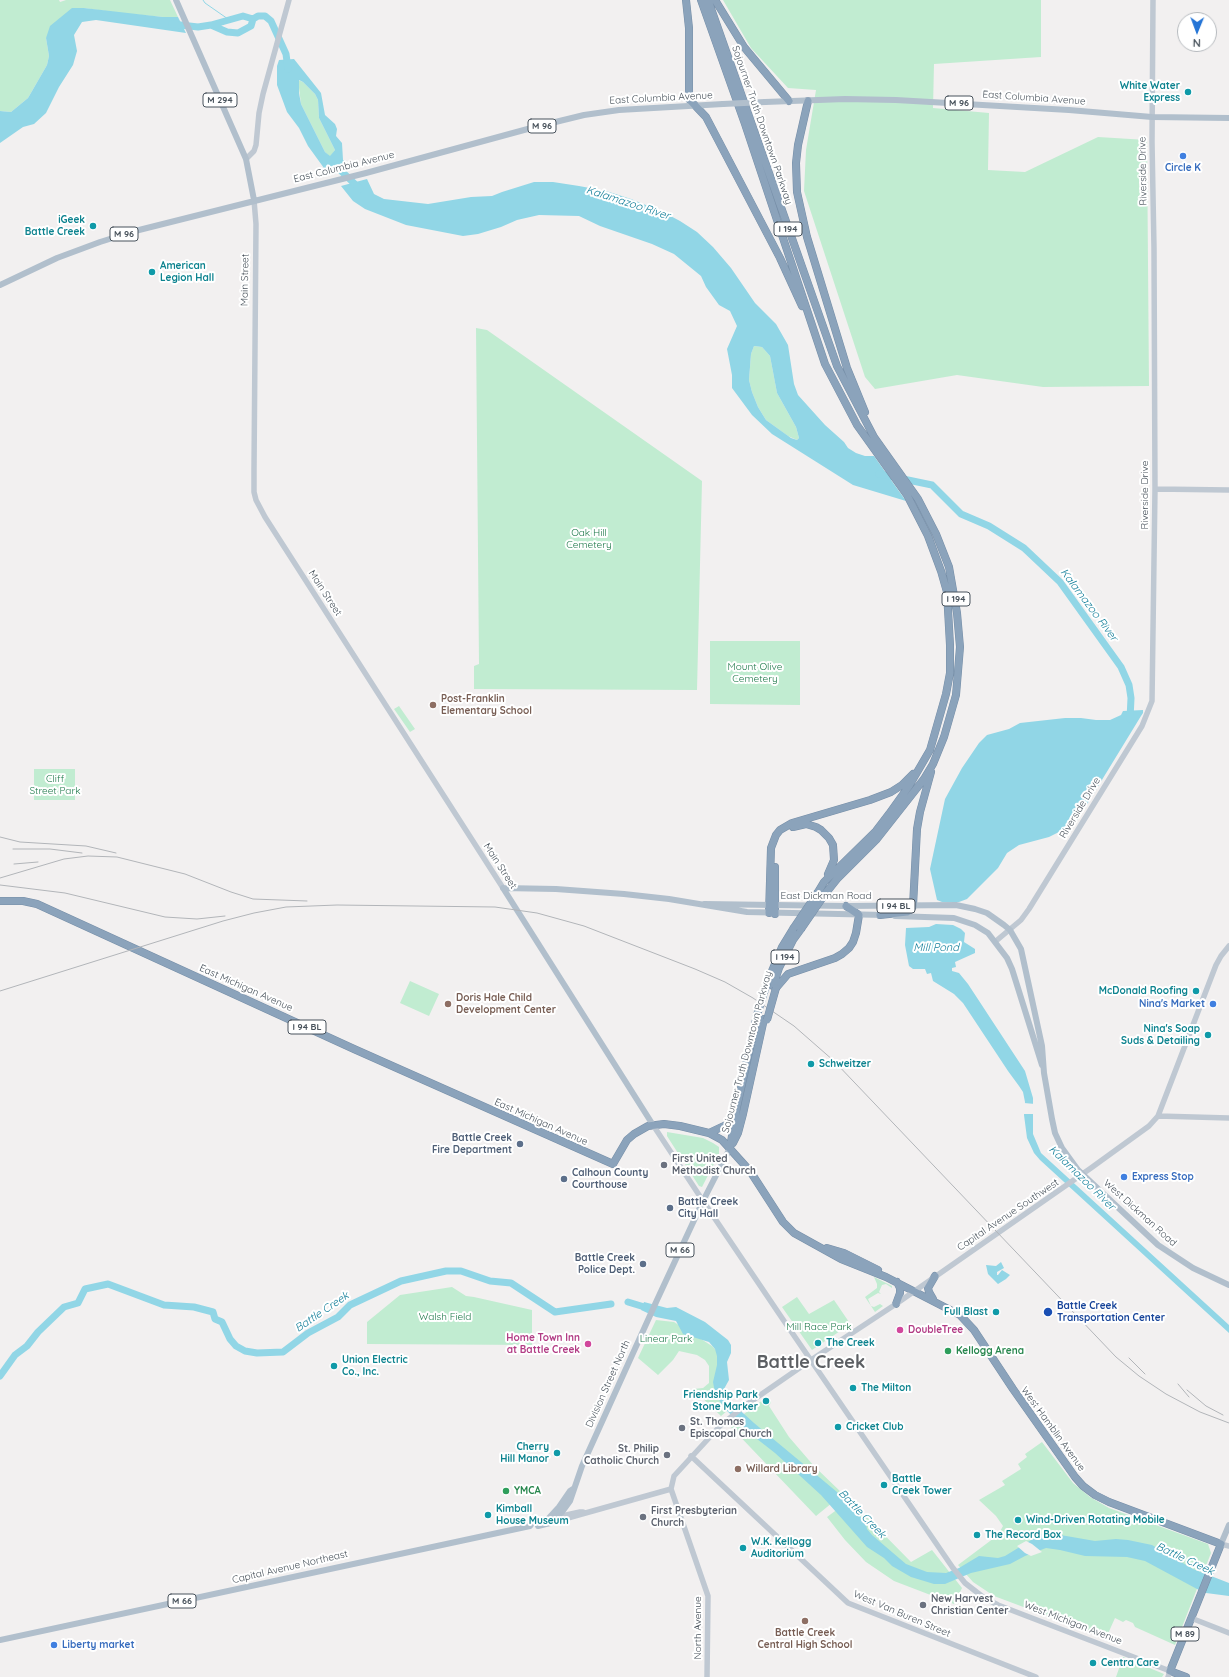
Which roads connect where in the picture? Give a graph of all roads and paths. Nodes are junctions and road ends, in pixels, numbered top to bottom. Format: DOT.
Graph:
graph roads {
  1 [pos="176,0"];
  2 [pos="289,0"];
  3 [pos="686,0"];
  4 [pos="701,0"];
  5 [pos="708,0"];
  6 [pos="715,0"];
  7 [pos="1153,0"];
  8 [pos="789,101"];
  9 [pos="808,101"];
  10 [pos="695,106"];
  11 [pos="1152,117"];
  12 [pos="1229,118"];
  13 [pos="246,159"];
  14 [pos="254,200"];
  15 [pos="0,285"];
  16 [pos="819,345"];
  17 [pos="874,436"];
  18 [pos="1155,489"];
  19 [pos="1229,490"];
  20 [pos="923,764"];
  21 [pos="933,764"];
  22 [pos="824,882"];
  23 [pos="503,888"];
  24 [pos="822,893"];
  25 [pos="0,901"];
  26 [pos="846,906"];
  27 [pos="913,906"];
  28 [pos="772,910"];
  29 [pos="859,915"];
  30 [pos="880,915"];
  31 [pos="1010,930"];
  32 [pos="996,942"];
  33 [pos="1229,946"];
  34 [pos="772,986"];
  35 [pos="753,1055"];
  36 [pos="1044,1073"];
  37 [pos="748,1077"];
  38 [pos="737,1106"];
  39 [pos="1158,1116"];
  40 [pos="1229,1118"];
  41 [pos="653,1125"];
  42 [pos="709,1133"];
  43 [pos="730,1148"];
  44 [pos="1082,1174"];
  45 [pos="703,1201"];
  46 [pos="935,1276"];
  47 [pos="897,1282"];
  48 [pos="1229,1285"];
  49 [pos="915,1290"];
  50 [pos="935,1301"];
  51 [pos="896,1304"];
  52 [pos="811,1360"];
  53 [pos="691,1456"];
  54 [pos="573,1489"];
  55 [pos="671,1489"];
  56 [pos="584,1512"];
  57 [pos="556,1517"];
  58 [pos="549,1521"];
  59 [pos="1229,1525"];
  60 [pos="1220,1544"];
  61 [pos="1229,1546"];
  62 [pos="1191,1618"];
  63 [pos="1229,1633"];
  64 [pos="0,1640"];
  65 [pos="1169,1674"];
  66 [pos="707,1677"];
  67 [pos="1036,1677"];
  68 [pos="1186,1677"];
  1 -- 13 [label="main road, M 294"];
  2 -- 13 [label="street"];
  3 -- 10 [label="highway"];
  4 -- 16 [label="highway, Sojourner Truth Downtown Parkway / I 194"];
  5 -- 17 [label="highway, Sojourner Truth Downtown Parkway / I 194"];
  6 -- 8 [label="highway"];
  7 -- 11 [label="street, Riverside Drive"];
  8 -- 9 [label="main road, East Columbia Avenue / M 96"];
  8 -- 10 [label="main road, East Columbia Avenue / M 96, bridge"];
  9 -- 11 [label="main road, East Columbia Avenue / M 96"];
  9 -- 17 [label="highway"];
  10 -- 14 [label="main road, East Columbia Avenue / M 96"];
  10 -- 16 [label="highway"];
  11 -- 12 [label="main road, East Columbia Avenue / M 96"];
  11 -- 18 [label="street, Riverside Drive"];
  13 -- 14 [label="main road, Main Street / M 294"];
  14 -- 15 [label="main road, East Columbia Avenue / M 96"];
  14 -- 23 [label="street, Main Street"];
  16 -- 20 [label="highway, Sojourner Truth Downtown Parkway / I 194"];
  17 -- 21 [label="highway, Sojourner Truth Downtown Parkway / I 194"];
  18 -- 19 [label="street"];
  18 -- 31 [label="street, Riverside Drive"];
  20 -- 22 [label="highway, Sojourner Truth Downtown Parkway / I 194"];
  20 -- 28 [label="highway"];
  21 -- 24 [label="highway, Sojourner Truth Downtown Parkway / I 194"];
  21 -- 27 [label="highway"];
  22 -- 24 [label="highway, Sojourner Truth Downtown Parkway / I 194"];
  22 -- 28 [label="highway"];
  23 -- 28 [label="main road, East Dickman Road / I 94 BL"];
  23 -- 41 [label="main road, Main Street"];
  24 -- 34 [label="highway, Sojourner Truth Downtown Parkway / I 194, bridge"];
  25 -- 41 [label="highway, East Michigan Avenue / I 94 BL"];
  26 -- 27 [label="main road, East Dickman Road / I 94 BL"];
  26 -- 28 [label="main road, East Dickman Road / I 94 BL"];
  26 -- 29 [label="highway"];
  27 -- 30 [label="highway"];
  27 -- 31 [label="main road, East Dickman Road / I 94 BL"];
  28 -- 29 [label="main road, East Dickman Road / I 94 BL"];
  29 -- 30 [label="main road, East Dickman Road / I 94 BL"];
  29 -- 34 [label="highway"];
  30 -- 32 [label="main road, East Dickman Road / I 94 BL"];
  31 -- 32 [label="street, Riverside Drive"];
  31 -- 36 [label="main road, East Dickman Road / I 94 BL"];
  32 -- 36 [label="main road, East Dickman Road / I 94 BL"];
  33 -- 39 [label="street, Capital Avenue Southwest"];
  34 -- 35 [label="highway, Sojourner Truth Downtown Parkway / I 194"];
  34 -- 35 [label="highway, Sojourner Truth Downtown Parkway / I 194, bridge"];
  35 -- 37 [label="highway, Sojourner Truth Downtown Parkway / I 194"];
  36 -- 44 [label="main road, East Dickman Road / I 94 BL"];
  37 -- 38 [label="highway, Sojourner Truth Downtown Parkway / I 194"];
  37 -- 43 [label="highway, Sojourner Truth Downtown Parkway / I 194"];
  38 -- 42 [label="highway"];
  38 -- 43 [label="highway, Sojourner Truth Downtown Parkway / I 194"];
  39 -- 40 [label="street"];
  39 -- 44 [label="street, Capital Avenue Southwest"];
  41 -- 42 [label="highway, West Hamblin Avenue"];
  41 -- 45 [label="street"];
  42 -- 43 [label="highway, West Hamblin Avenue"];
  43 -- 45 [label="main road, M 66"];
  43 -- 47 [label="highway, West Hamblin Avenue"];
  44 -- 46 [label="street, Capital Avenue Southwest"];
  44 -- 48 [label="main road, West Dickman Road / I 94 BL"];
  45 -- 52 [label="street"];
  45 -- 54 [label="main road, Division Street North / M 66"];
  46 -- 49 [label="street, Capital Avenue Southwest"];
  46 -- 50 [label="highway"];
  47 -- 49 [label="highway, West Hamblin Avenue"];
  47 -- 51 [label="highway"];
  49 -- 50 [label="highway, West Hamblin Avenue"];
  49 -- 51 [label="street, Capital Avenue Southwest"];
  50 -- 60 [label="highway, West Hamblin Avenue"];
  51 -- 52 [label="street, Capital Avenue Southwest"];
  52 -- 53 [label="street"];
  52 -- 65 [label="street, West Michigan Avenue"];
  53 -- 55 [label="street"];
  53 -- 67 [label="street, West Van Buren Street"];
  54 -- 57 [label="main road, Division Street North / M 66"];
  54 -- 58 [label="main road, Division Street North / M 66"];
  55 -- 56 [label="street"];
  55 -- 66 [label="street, North Avenue"];
  56 -- 57 [label="street"];
  56 -- 58 [label="street"];
  57 -- 58 [label="main road, Division Street North / M 66"];
  58 -- 64 [label="main road, Capital Avenue Northeast / M 66"];
  59 -- 60 [label="main road, M 89"];
  60 -- 61 [label="street, West Hamblin Avenue"];
  60 -- 62 [label="highway, M 89"];
  62 -- 63 [label="street"];
  62 -- 65 [label="highway, M 89"];
  65 -- 68 [label="highway, West Michigan Avenue"];
}
